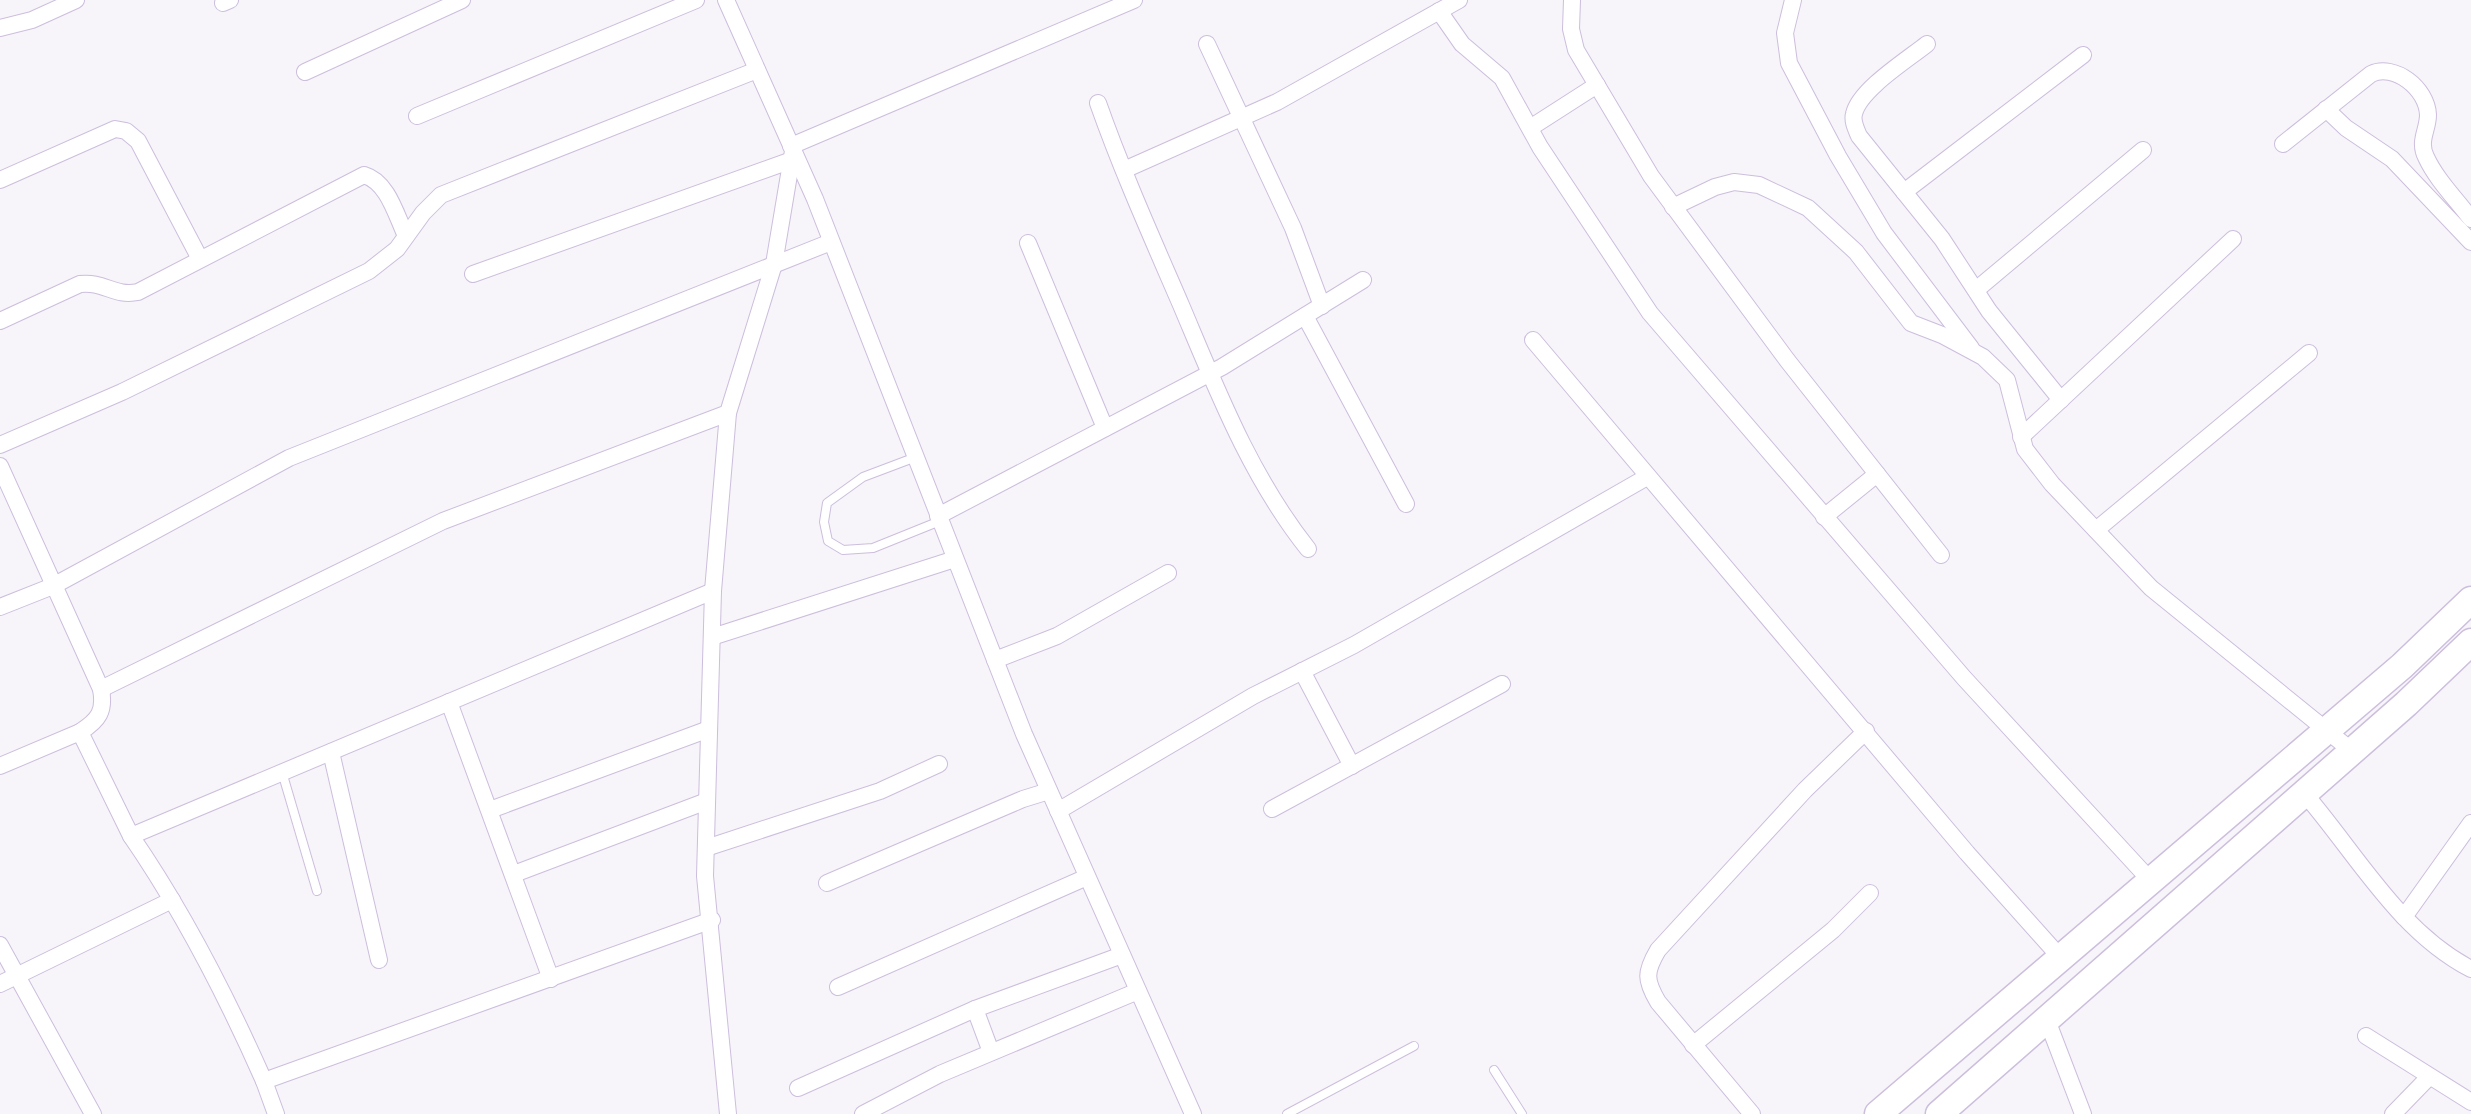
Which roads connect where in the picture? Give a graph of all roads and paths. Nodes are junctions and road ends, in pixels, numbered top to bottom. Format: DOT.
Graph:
graph roads {
  1 [pos="76,0"];
  2 [pos="462,0"];
  3 [pos="696,0"];
  4 [pos="726,0"];
  5 [pos="1134,0"];
  6 [pos="1459,0"];
  7 [pos="1572,0"];
  8 [pos="1793,0"];
  9 [pos="1439,11"];
  10 [pos="0,28"];
  11 [pos="1207,44"];
  12 [pos="1927,44"];
  13 [pos="2083,55"];
  14 [pos="757,70"];
  15 [pos="305,72"];
  16 [pos="1597,85"];
  17 [pos="1098,103"];
  18 [pos="2326,109"];
  19 [pos="417,116"];
  20 [pos="1241,118"];
  21 [pos="1530,128"];
  22 [pos="2283,144"];
  23 [pos="2143,150"];
  24 [pos="792,152"];
  25 [pos="1124,170"];
  26 [pos="0,180"];
  27 [pos="1904,192"];
  28 [pos="1673,207"];
  29 [pos="2471,219"];
  30 [pos="406,236"];
  31 [pos="2233,239"];
  32 [pos="831,242"];
  33 [pos="2471,242"];
  34 [pos="1028,243"];
  35 [pos="200,259"];
  36 [pos="774,264"];
  37 [pos="473,274"];
  38 [pos="1363,280"];
  39 [pos="1976,290"];
  40 [pos="1322,306"];
  41 [pos="1305,316"];
  42 [pos="0,321"];
  43 [pos="1533,340"];
  44 [pos="1975,353"];
  45 [pos="2309,353"];
  46 [pos="1210,373"];
  47 [pos="2061,400"];
  48 [pos="727,413"];
  49 [pos="1105,428"];
  50 [pos="2021,437"];
  51 [pos="0,445"];
  52 [pos="916,457"];
  53 [pos="0,466"];
  54 [pos="1877,474"];
  55 [pos="1647,477"];
  56 [pos="1406,504"];
  57 [pos="1824,517"];
  58 [pos="939,518"];
  59 [pos="2096,530"];
  60 [pos="1308,549"];
  61 [pos="1941,555"];
  62 [pos="955,559"];
  63 [pos="1168,573"];
  64 [pos="53,586"];
  65 [pos="713,591"];
  66 [pos="2471,600"];
  67 [pos="0,607"];
  68 [pos="712,637"];
  69 [pos="2471,642"];
  70 [pos="995,660"];
  71 [pos="1302,671"];
  72 [pos="1502,684"];
  73 [pos="101,689"];
  74 [pos="449,702"];
  75 [pos="709,729"];
  76 [pos="2326,730"];
  77 [pos="1866,731"];
  78 [pos="80,732"];
  79 [pos="2352,751"];
  80 [pos="331,752"];
  81 [pos="939,764"];
  82 [pos="0,766"];
  83 [pos="1352,766"];
  84 [pos="282,772"];
  85 [pos="1049,791"];
  86 [pos="2304,793"];
  87 [pos="707,801"];
  88 [pos="1272,809"];
  89 [pos="490,810"];
  90 [pos="1058,811"];
  91 [pos="2471,823"];
  92 [pos="131,836"];
  93 [pos="706,848"];
  94 [pos="514,874"];
  95 [pos="1087,877"];
  96 [pos="2150,880"];
  97 [pos="827,883"];
  98 [pos="317,891"];
  99 [pos="1870,893"];
  100 [pos="172,900"];
  101 [pos="2404,916"];
  102 [pos="712,920"];
  103 [pos="0,945"];
  104 [pos="1122,955"];
  105 [pos="2060,957"];
  106 [pos="379,961"];
  107 [pos="2471,969"];
  108 [pos="17,975"];
  109 [pos="551,979"];
  110 [pos="0,984"];
  111 [pos="838,987"];
  112 [pos="1138,991"];
  113 [pos="975,1009"];
  114 [pos="2047,1020"];
  115 [pos="2366,1036"];
  116 [pos="1693,1045"];
  117 [pos="1414,1046"];
  118 [pos="991,1052"];
  119 [pos="1494,1070"];
  120 [pos="2429,1077"];
  121 [pos="264,1081"];
  122 [pos="798,1088"];
  123 [pos="2471,1102"];
  124 [pos="93,1114"];
  125 [pos="276,1114"];
  126 [pos="728,1114"];
  127 [pos="863,1114"];
  128 [pos="1193,1114"];
  129 [pos="1287,1114"];
  130 [pos="1522,1114"];
  131 [pos="1752,1114"];
  132 [pos="1878,1114"];
  133 [pos="1939,1114"];
  134 [pos="2083,1114"];
  135 [pos="2393,1114"];
  1 -- 10 [label="street"];
  2 -- 15 [label="street"];
  3 -- 19 [label="street"];
  4 -- 14 [label="street"];
  5 -- 24 [label="street"];
  6 -- 9 [label="street"];
  7 -- 16 [label="street"];
  8 -- 44 [label="street"];
  9 -- 20 [label="street"];
  9 -- 21 [label="street"];
  11 -- 20 [label="street"];
  12 -- 27 [label="street"];
  13 -- 27 [label="street"];
  14 -- 24 [label="street"];
  14 -- 30 [label="street"];
  16 -- 21 [label="street"];
  16 -- 28 [label="street"];
  17 -- 25 [label="street"];
  18 -- 22 [label="street"];
  18 -- 29 [label="street"];
  18 -- 33 [label="street"];
  20 -- 25 [label="street"];
  20 -- 40 [label="street"];
  21 -- 57 [label="street"];
  23 -- 39 [label="street"];
  24 -- 32 [label="street"];
  24 -- 36 [label="street"];
  24 -- 37 [label="street"];
  25 -- 46 [label="street"];
  26 -- 35 [label="street"];
  27 -- 39 [label="street"];
  28 -- 44 [label="street"];
  28 -- 54 [label="street"];
  30 -- 35 [label="street"];
  30 -- 51 [label="street"];
  31 -- 47 [label="street"];
  32 -- 36 [label="street"];
  32 -- 52 [label="street"];
  34 -- 49 [label="street"];
  35 -- 42 [label="street"];
  36 -- 48 [label="street"];
  36 -- 64 [label="street"];
  38 -- 40 [label="street"];
  39 -- 47 [label="street"];
  40 -- 41 [label="street"];
  41 -- 46 [label="street"];
  41 -- 56 [label="street"];
  43 -- 55 [label="street"];
  44 -- 50 [label="street"];
  45 -- 59 [label="street"];
  46 -- 49 [label="street"];
  46 -- 60 [label="street"];
  47 -- 50 [label="street"];
  48 -- 65 [label="street"];
  48 -- 73 [label="street"];
  49 -- 58 [label="street"];
  50 -- 59 [label="street"];
  52 -- 58 [label="street"];
  52 -- 58 [label="lane"];
  53 -- 64 [label="street"];
  54 -- 57 [label="street"];
  54 -- 61 [label="street"];
  55 -- 71 [label="street"];
  55 -- 77 [label="street"];
  57 -- 96 [label="street"];
  58 -- 62 [label="street"];
  59 -- 76 [label="street"];
  62 -- 68 [label="street"];
  62 -- 70 [label="street"];
  63 -- 70 [label="street"];
  64 -- 67 [label="street"];
  64 -- 73 [label="street"];
  65 -- 68 [label="street"];
  65 -- 74 [label="street"];
  66 -- 76 [label="main road"];
  68 -- 75 [label="street"];
  69 -- 79 [label="main road"];
  70 -- 85 [label="street"];
  71 -- 83 [label="street"];
  71 -- 90 [label="street"];
  72 -- 83 [label="street"];
  73 -- 78 [label="street"];
  74 -- 80 [label="street"];
  74 -- 89 [label="street"];
  75 -- 87 [label="street"];
  75 -- 89 [label="street"];
  76 -- 79 [label="street"];
  76 -- 96 [label="main road"];
  77 -- 105 [label="street"];
  77 -- 116 [label="street"];
  78 -- 82 [label="street"];
  78 -- 92 [label="street"];
  79 -- 86 [label="main road"];
  80 -- 84 [label="street"];
  80 -- 106 [label="street"];
  81 -- 93 [label="street"];
  83 -- 88 [label="street"];
  84 -- 92 [label="street"];
  84 -- 98 [label="lane"];
  85 -- 90 [label="street"];
  85 -- 97 [label="street"];
  86 -- 101 [label="street"];
  86 -- 114 [label="main road"];
  87 -- 93 [label="street"];
  87 -- 94 [label="street"];
  89 -- 94 [label="street"];
  90 -- 95 [label="street"];
  91 -- 101 [label="street"];
  92 -- 100 [label="street"];
  93 -- 102 [label="street"];
  94 -- 109 [label="street"];
  95 -- 104 [label="street"];
  95 -- 111 [label="street"];
  96 -- 105 [label="main road"];
  99 -- 116 [label="street"];
  100 -- 108 [label="street"];
  100 -- 121 [label="street"];
  101 -- 107 [label="street"];
  102 -- 109 [label="street"];
  102 -- 126 [label="street"];
  103 -- 108 [label="street"];
  104 -- 112 [label="street"];
  104 -- 113 [label="street"];
  105 -- 132 [label="main road"];
  108 -- 110 [label="street"];
  108 -- 124 [label="street"];
  109 -- 121 [label="street"];
  112 -- 118 [label="street"];
  112 -- 128 [label="street"];
  113 -- 118 [label="street"];
  113 -- 122 [label="street"];
  114 -- 133 [label="main road"];
  114 -- 134 [label="street"];
  115 -- 120 [label="street"];
  116 -- 131 [label="street"];
  117 -- 129 [label="lane"];
  118 -- 127 [label="street"];
  119 -- 130 [label="lane"];
  120 -- 123 [label="street"];
  120 -- 135 [label="street"];
  121 -- 125 [label="street"];
}
